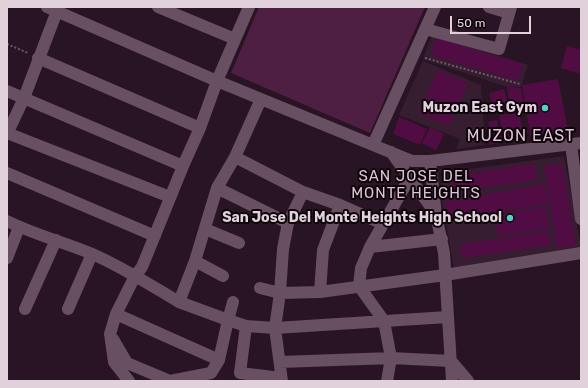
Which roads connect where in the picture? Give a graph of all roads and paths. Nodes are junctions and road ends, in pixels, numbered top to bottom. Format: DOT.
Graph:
graph roads {
  1 [pos="158,7"];
  2 [pos="249,7"];
  3 [pos="435,7"];
  4 [pos="489,7"];
  5 [pos="52,9"];
  6 [pos="510,10"];
  7 [pos="425,29"];
  8 [pos="235,39"];
  9 [pos="7,44"];
  10 [pos="38,58"];
  11 [pos="424,58"];
  12 [pos="217,81"];
  13 [pos="520,84"];
  14 [pos="7,91"];
  15 [pos="24,98"];
  16 [pos="261,99"];
  17 [pos="200,128"];
  18 [pos="7,133"];
  19 [pos="576,144"];
  20 [pos="373,146"];
  21 [pos="391,152"];
  22 [pos="235,157"];
  23 [pos="430,161"];
  24 [pos="183,166"];
  25 [pos="7,173"];
  26 [pos="409,179"];
  27 [pos="217,188"];
  28 [pos="303,192"];
  29 [pos="170,197"];
  30 [pos="340,205"];
  31 [pos="436,215"];
  32 [pos="581,219"];
  33 [pos="7,221"];
  34 [pos="288,223"];
  35 [pos="383,224"];
  36 [pos="19,227"];
  37 [pos="205,229"];
  38 [pos="154,236"];
  39 [pos="442,239"];
  40 [pos="56,240"];
  41 [pos="239,243"];
  42 [pos="370,247"];
  43 [pos="581,253"];
  44 [pos="92,254"];
  45 [pos="7,258"];
  46 [pos="195,261"];
  47 [pos="445,275"];
  48 [pos="135,276"];
  49 [pos="223,276"];
  50 [pos="359,286"];
  51 [pos="260,288"];
  52 [pos="320,292"];
  53 [pos="280,293"];
  54 [pos="179,302"];
  55 [pos="233,302"];
  56 [pos="25,309"];
  57 [pos="68,310"];
  58 [pos="116,314"];
  59 [pos="448,317"];
  60 [pos="228,320"];
  61 [pos="384,321"];
  62 [pos="246,326"];
  63 [pos="275,328"];
  64 [pos="110,334"];
  65 [pos="391,358"];
  66 [pos="219,360"];
  67 [pos="452,361"];
  68 [pos="280,362"];
  69 [pos="281,380"];
  70 [pos="128,381"];
  71 [pos="170,381"];
  72 [pos="387,381"];
  73 [pos="452,381"];
  74 [pos="468,381"];
  1 -- 8 [label="street"];
  2 -- 8 [label="street"];
  3 -- 7 [label="street"];
  4 -- 6 [label="street"];
  5 -- 10 [label="street"];
  5 -- 12 [label="street"];
  6 -- 7 [label="street"];
  7 -- 20 [label="street"];
  8 -- 12 [label="street"];
  9 -- 10 [label="path"];
  10 -- 15 [label="street"];
  10 -- 17 [label="street"];
  11 -- 13 [label="path"];
  12 -- 16 [label="street"];
  12 -- 17 [label="street"];
  14 -- 15 [label="street"];
  15 -- 18 [label="street"];
  15 -- 24 [label="street"];
  16 -- 20 [label="street"];
  16 -- 22 [label="street"];
  17 -- 24 [label="street"];
  18 -- 29 [label="street"];
  19 -- 23 [label="street"];
  19 -- 32 [label="street"];
  20 -- 21 [label="street"];
  21 -- 23 [label="street"];
  21 -- 26 [label="street"];
  22 -- 27 [label="street"];
  22 -- 28 [label="street"];
  23 -- 31 [label="street"];
  24 -- 29 [label="street"];
  25 -- 38 [label="street"];
  26 -- 31 [label="street"];
  26 -- 35 [label="street"];
  27 -- 34 [label="street"];
  27 -- 37 [label="street"];
  28 -- 30 [label="street"];
  28 -- 34 [label="street"];
  29 -- 38 [label="street"];
  30 -- 35 [label="street"];
  30 -- 52 [label="street"];
  31 -- 39 [label="street"];
  33 -- 36 [label="street"];
  34 -- 53 [label="street"];
  35 -- 42 [label="street"];
  36 -- 40 [label="street"];
  36 -- 45 [label="street"];
  37 -- 41 [label="street"];
  37 -- 46 [label="street"];
  38 -- 48 [label="street"];
  39 -- 42 [label="street"];
  39 -- 47 [label="street"];
  40 -- 44 [label="street"];
  40 -- 56 [label="street"];
  42 -- 50 [label="street"];
  43 -- 47 [label="street"];
  44 -- 48 [label="street"];
  44 -- 57 [label="street"];
  46 -- 49 [label="street"];
  46 -- 54 [label="street"];
  47 -- 50 [label="street"];
  47 -- 59 [label="street"];
  48 -- 54 [label="street"];
  48 -- 58 [label="street"];
  50 -- 52 [label="street"];
  50 -- 61 [label="street"];
  51 -- 53 [label="street"];
  52 -- 53 [label="street"];
  53 -- 63 [label="street"];
  54 -- 60 [label="street"];
  55 -- 60 [label="street"];
  58 -- 64 [label="street"];
  58 -- 66 [label="street"];
  59 -- 61 [label="street"];
  59 -- 67 [label="street"];
  60 -- 62 [label="street"];
  60 -- 66 [label="street"];
  61 -- 63 [label="street"];
  61 -- 65 [label="street"];
  62 -- 63 [label="street"];
  62 -- 69 [label="street"];
  63 -- 68 [label="street"];
  64 -- 70 [label="street"];
  64 -- 71 [label="street"];
  65 -- 67 [label="street"];
  65 -- 68 [label="street"];
  65 -- 72 [label="street"];
  66 -- 71 [label="street"];
  67 -- 73 [label="street"];
  67 -- 74 [label="street"];
  68 -- 69 [label="street"];
}
